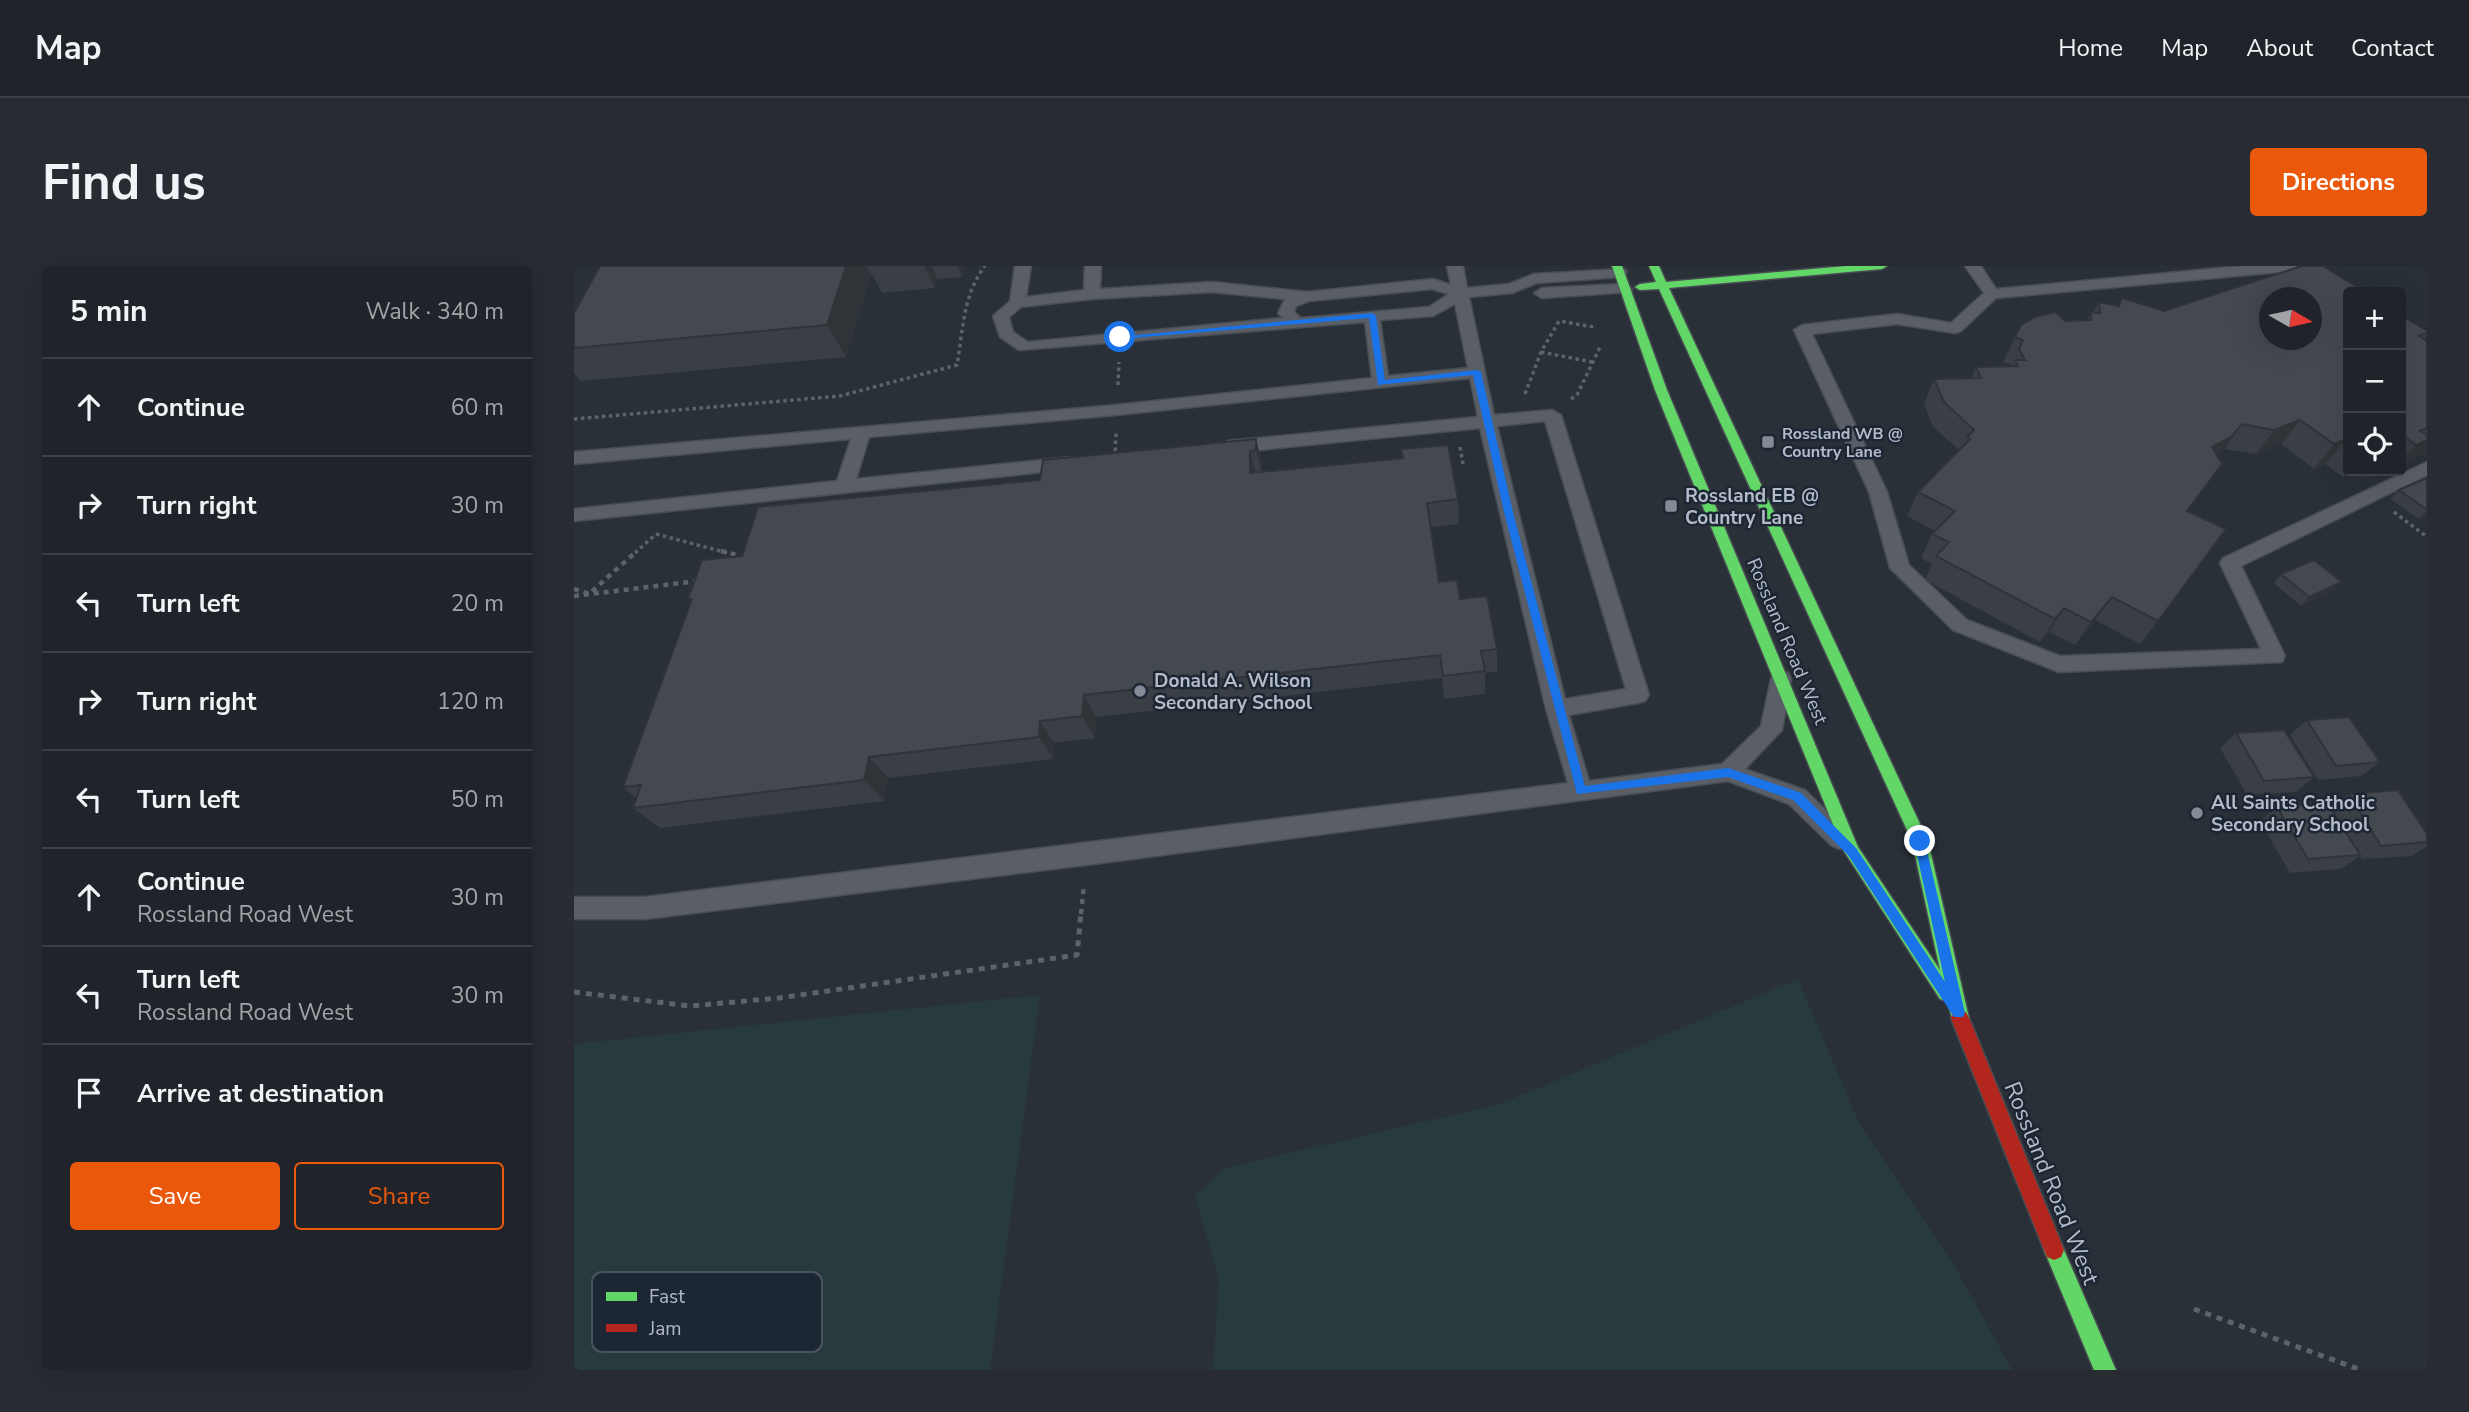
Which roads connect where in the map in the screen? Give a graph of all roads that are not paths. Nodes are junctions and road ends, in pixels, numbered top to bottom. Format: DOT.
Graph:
graph roads {
  1 [pos="1023,266"];
  2 [pos="1093,266"];
  3 [pos="1455,266"];
  4 [pos="1882,266"];
  5 [pos="1973,266"];
  6 [pos="1677,267"];
  7 [pos="2292,268"];
  8 [pos="1637,269"];
  9 [pos="2190,271"];
  10 [pos="1662,286"];
  11 [pos="1512,288"];
  12 [pos="1624,289"];
  13 [pos="1462,293"];
  14 [pos="1092,294"];
  15 [pos="1992,294"];
  16 [pos="1307,297"];
  17 [pos="1017,303"];
  18 [pos="1372,316"];
  19 [pos="1297,323"];
  20 [pos="1477,372"];
  21 [pos="1381,383"];
  22 [pos="1486,419"];
  23 [pos="862,432"];
  24 [pos="1210,449"];
  25 [pos="574,458"];
  26 [pos="1088,461"];
  27 [pos="2427,468"];
  28 [pos="845,486"];
  29 [pos="574,515"];
  30 [pos="1781,677"];
  31 [pos="1558,709"];
  32 [pos="1728,772"];
  33 [pos="1581,791"];
  34 [pos="1852,852"];
  35 [pos="574,908"];
  36 [pos="1958,1013"];
  37 [pos="2105,1370"];
  1 -- 17 [label="lane"];
  2 -- 14 [label="lane"];
  3 -- 13 [label="lane"];
  4 -- 10 [label="main road"];
  5 -- 15 [label="lane"];
  6 -- 8 [label="main road"];
  7 -- 9 [label="lane"];
  8 -- 10 [label="main road, Rossland Road West"];
  8 -- 11 [label="lane"];
  8 -- 12 [label="main road, Rossland Road West"];
  9 -- 15 [label="lane"];
  10 -- 12 [label="main road"];
  10 -- 36 [label="main road, Rossland Road West"];
  11 -- 12 [label="lane"];
  11 -- 13 [label="lane"];
  12 -- 30 [label="main road, Rossland Road West"];
  13 -- 16 [label="lane"];
  13 -- 18 [label="lane"];
  13 -- 20 [label="lane"];
  14 -- 16 [label="lane"];
  14 -- 17 [label="lane"];
  15 -- 27 [label="lane"];
  16 -- 19 [label="lane"];
  17 -- 19 [label="lane"];
  18 -- 19 [label="lane"];
  18 -- 21 [label="lane"];
  20 -- 21 [label="lane"];
  20 -- 22 [label="lane"];
  21 -- 23 [label="lane"];
  22 -- 24 [label="lane"];
  22 -- 31 [label="lane"];
  22 -- 31 [label="lane"];
  23 -- 25 [label="lane"];
  23 -- 28 [label="lane"];
  26 -- 28 [label="lane"];
  28 -- 29 [label="lane"];
  30 -- 32 [label="lane"];
  30 -- 34 [label="main road, Rossland Road West"];
  31 -- 33 [label="lane"];
  32 -- 33 [label="lane"];
  32 -- 34 [label="lane"];
  33 -- 35 [label="lane"];
  34 -- 36 [label="main road, Rossland Road West"];
  36 -- 37 [label="main road, Rossland Road West"];
}
